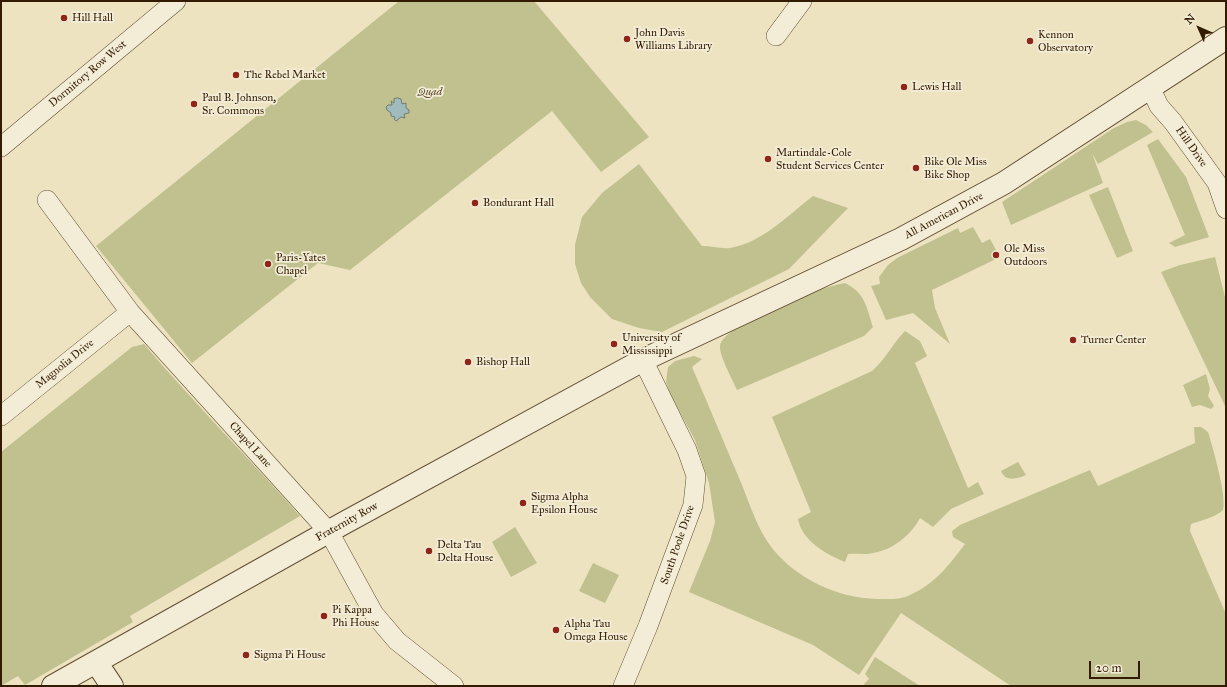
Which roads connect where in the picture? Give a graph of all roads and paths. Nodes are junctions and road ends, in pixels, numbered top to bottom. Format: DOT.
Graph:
graph roads {
  1 [pos="176,1"];
  2 [pos="802,1"];
  3 [pos="776,36"];
  4 [pos="1226,38"];
  5 [pos="1150,87"];
  6 [pos="1,147"];
  7 [pos="48,200"];
  8 [pos="1226,209"];
  9 [pos="130,312"];
  10 [pos="643,360"];
  11 [pos="1,416"];
  12 [pos="329,532"];
  13 [pos="96,662"];
  14 [pos="53,686"];
  15 [pos="112,686"];
  16 [pos="454,686"];
  17 [pos="623,686"];
  1 -- 6 [label="street, Dormitory Row West"];
  2 -- 3 [label="street"];
  4 -- 5 [label="street, All American Drive"];
  5 -- 8 [label="street, Hill Drive"];
  5 -- 10 [label="street, All American Drive"];
  7 -- 9 [label="street, Chapel Lane"];
  9 -- 11 [label="street, Magnolia Drive"];
  9 -- 12 [label="street, Chapel Lane"];
  10 -- 12 [label="street, Fraternity Row"];
  10 -- 17 [label="street, South Poole Drive"];
  12 -- 13 [label="street, Fraternity Row"];
  12 -- 16 [label="street, Chapel Lane"];
  13 -- 14 [label="street, Fraternity Row"];
  13 -- 15 [label="street"];
}
